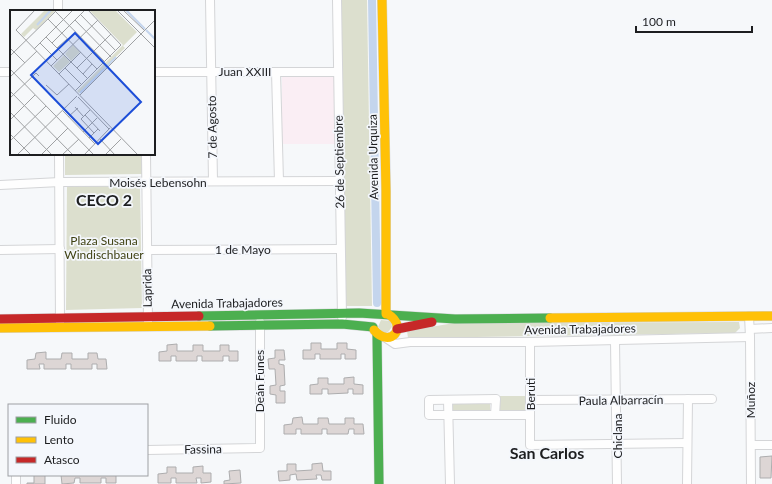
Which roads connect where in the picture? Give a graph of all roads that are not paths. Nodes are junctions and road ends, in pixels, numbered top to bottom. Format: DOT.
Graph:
graph roads {
  1 [pos="210,0"];
  2 [pos="337,0"];
  3 [pos="382,0"];
  4 [pos="211,71"];
  5 [pos="155,72"];
  6 [pos="276,72"];
  7 [pos="337,72"];
  8 [pos="59,155"];
  9 [pos="146,155"];
  10 [pos="213,181"];
  11 [pos="279,181"];
  12 [pos="339,181"];
  13 [pos="60,182"];
  14 [pos="146,182"];
  15 [pos="0,185"];
  16 [pos="60,249"];
  17 [pos="340,249"];
  18 [pos="0,250"];
  19 [pos="147,250"];
  20 [pos="341,313"];
  21 [pos="386,314"];
  22 [pos="261,315"];
  23 [pos="749,316"];
  24 [pos="772,316"];
  25 [pos="148,317"];
  26 [pos="60,318"];
  27 [pos="0,319"];
  28 [pos="455,319"];
  29 [pos="342,324"];
  30 [pos="259,325"];
  31 [pos="148,326"];
  32 [pos="60,327"];
  33 [pos="0,328"];
  34 [pos="772,328"];
  35 [pos="750,329"];
  36 [pos="397,330"];
  37 [pos="380,335"];
  38 [pos="750,338"];
  39 [pos="616,341"];
  40 [pos="410,342"];
  41 [pos="530,342"];
  42 [pos="688,399"];
  43 [pos="712,399"];
  44 [pos="448,400"];
  45 [pos="530,400"];
  46 [pos="616,400"];
  47 [pos="449,415"];
  48 [pos="496,415"];
  49 [pos="530,415"];
  50 [pos="687,443"];
  51 [pos="617,444"];
  52 [pos="751,445"];
  53 [pos="772,445"];
  54 [pos="260,448"];
  55 [pos="148,450"];
  56 [pos="379,484"];
  57 [pos="386,484"];
  58 [pos="450,484"];
  59 [pos="617,484"];
  60 [pos="687,484"];
  61 [pos="751,484"];
  1 -- 4 [label="street, 7 de Agosto"];
  2 -- 7 [label="street, 26 de Septiembre"];
  3 -- 21 [label="main road, Avenida Urquiza"];
  4 -- 5 [label="street, Juan XXIII"];
  4 -- 6 [label="street, Juan XXIII"];
  4 -- 10 [label="street, 7 de Agosto"];
  6 -- 7 [label="street, Juan XXIII"];
  6 -- 11 [label="street"];
  7 -- 12 [label="street, 26 de Septiembre"];
  8 -- 13 [label="street"];
  9 -- 14 [label="street, Laprida"];
  10 -- 11 [label="street, Moisés Lebensohn"];
  10 -- 14 [label="street, Moisés Lebensohn"];
  11 -- 12 [label="street, Moisés Lebensohn"];
  12 -- 17 [label="street, 26 de Septiembre"];
  13 -- 14 [label="street, Moisés Lebensohn"];
  13 -- 15 [label="street, Moisés Lebensohn"];
  13 -- 16 [label="street"];
  14 -- 19 [label="street, Laprida"];
  16 -- 18 [label="street"];
  16 -- 26 [label="street"];
  17 -- 19 [label="street, 1 de Mayo"];
  17 -- 20 [label="street, 26 de Septiembre"];
  19 -- 25 [label="street, Laprida"];
  20 -- 21 [label="main road, Avenida Trabajadores"];
  20 -- 22 [label="main road, Avenida Trabajadores"];
  20 -- 29 [label="street, 26 de Septiembre"];
  21 -- 28 [label="main road, Avenida Trabajadores"];
  21 -- 36 [label="main road"];
  21 -- 37 [label="main road"];
  22 -- 25 [label="main road, Avenida Trabajadores"];
  22 -- 30 [label="street, Deán Funes"];
  23 -- 24 [label="main road, Avenida Trabajadores"];
  23 -- 28 [label="main road, Avenida Trabajadores"];
  23 -- 35 [label="street, Muñoz"];
  25 -- 26 [label="main road, Avenida Trabajadores"];
  25 -- 31 [label="street, Laprida"];
  26 -- 27 [label="main road, Avenida Trabajadores"];
  26 -- 32 [label="street"];
  28 -- 36 [label="main road, Avenida Trabajadores"];
  29 -- 30 [label="main road, Avenida Trabajadores"];
  29 -- 37 [label="main road, Avenida Trabajadores"];
  30 -- 31 [label="main road, Avenida Trabajadores"];
  30 -- 54 [label="street, Deán Funes"];
  31 -- 32 [label="main road, Avenida Trabajadores"];
  32 -- 33 [label="main road, Avenida Trabajadores"];
  34 -- 35 [label="street"];
  35 -- 38 [label="street, Muñoz"];
  36 -- 37 [label="main road"];
  36 -- 40 [label="street"];
  37 -- 40 [label="street, Avenida Trabajadores"];
  37 -- 56 [label="main road"];
  37 -- 57 [label="main road"];
  38 -- 39 [label="street, Avenida Trabajadores"];
  38 -- 52 [label="street, Muñoz"];
  39 -- 41 [label="street, Avenida Trabajadores"];
  39 -- 46 [label="street, Chiclana"];
  40 -- 41 [label="street, Avenida Trabajadores"];
  41 -- 45 [label="street, Beruti"];
  42 -- 43 [label="street, Paula Albarracín"];
  42 -- 46 [label="street, Paula Albarracín"];
  42 -- 50 [label="street"];
  44 -- 47 [label="street"];
  44 -- 47 [label="street"];
  44 -- 48 [label="street"];
  45 -- 46 [label="street, Paula Albarracín"];
  45 -- 49 [label="street, Beruti"];
  46 -- 51 [label="street, Chiclana"];
  47 -- 48 [label="street"];
  47 -- 58 [label="street"];
  48 -- 49 [label="street"];
  49 -- 51 [label="street, Beruti"];
  50 -- 51 [label="street"];
  50 -- 60 [label="street"];
  51 -- 59 [label="street, Chiclana"];
  52 -- 53 [label="street"];
  52 -- 61 [label="street, Muñoz"];
  54 -- 55 [label="street, Fassina"];
}
